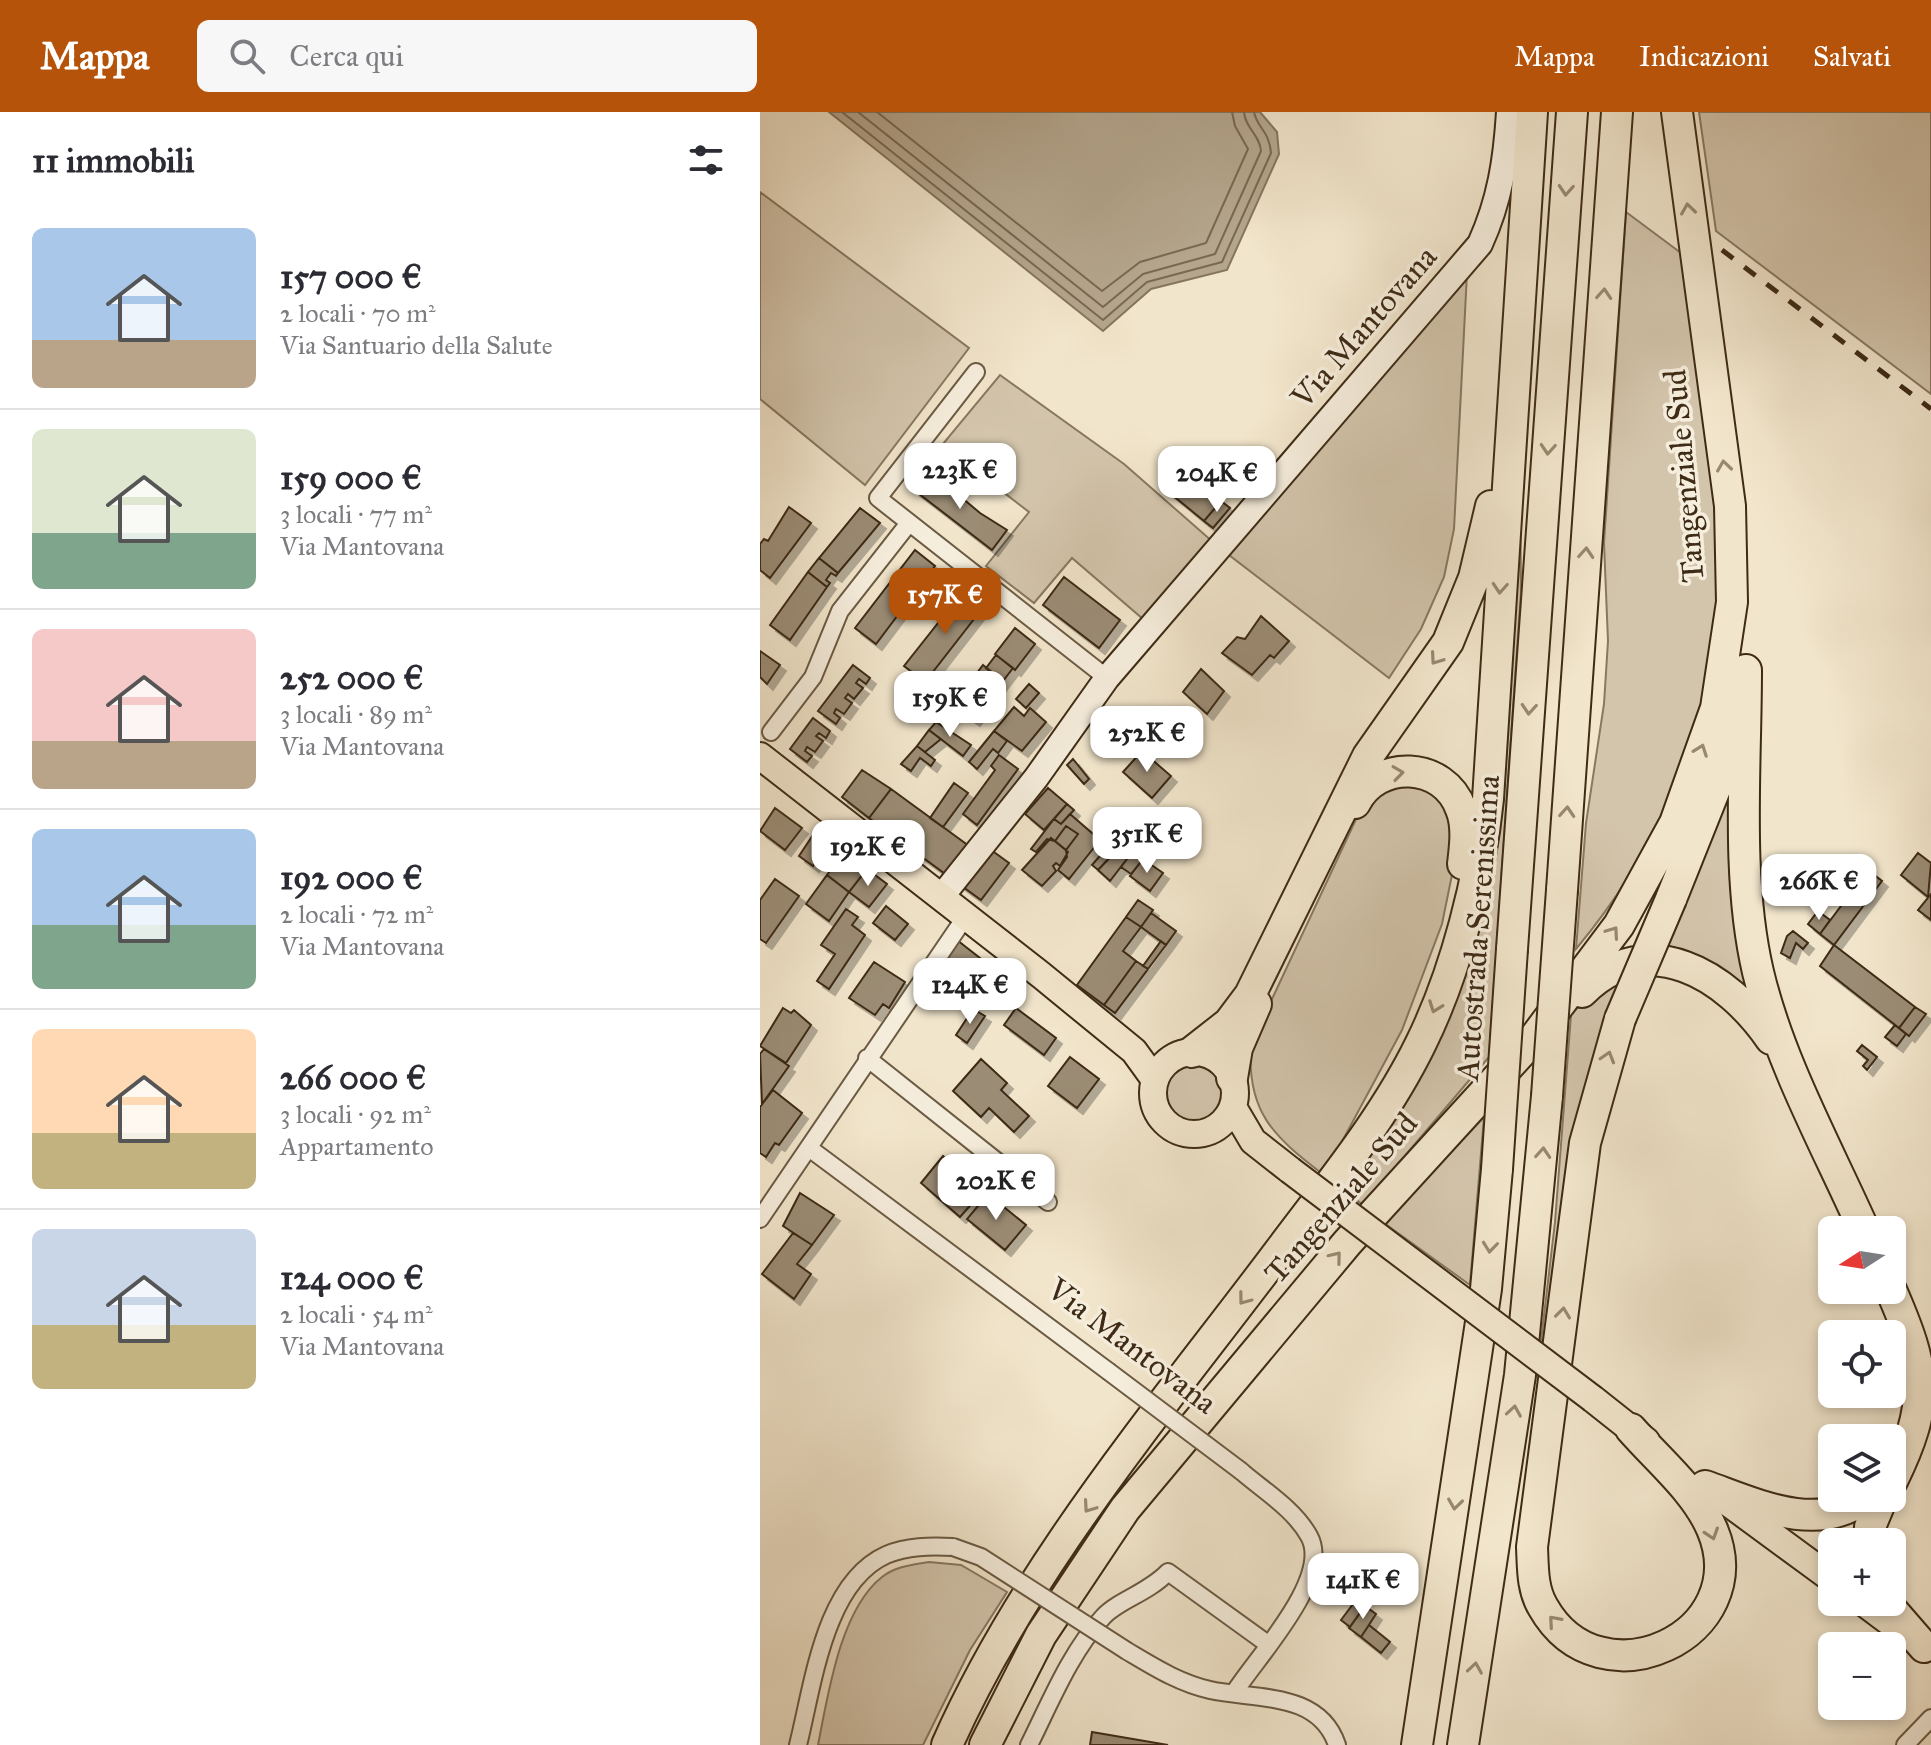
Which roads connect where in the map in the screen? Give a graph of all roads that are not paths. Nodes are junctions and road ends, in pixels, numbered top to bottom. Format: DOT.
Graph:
graph roads {
  1 [pos="1509,112"];
  2 [pos="1532,112"];
  3 [pos="1572,112"];
  4 [pos="1617,112"];
  5 [pos="1677,112"];
  6 [pos="1516,342"];
  7 [pos="976,372"];
  8 [pos="1730,506"];
  9 [pos="909,523"];
  10 [pos="1746,670"];
  11 [pos="1107,678"];
  12 [pos="765,744"];
  13 [pos="942,896"];
  14 [pos="966,916"];
  15 [pos="1449,969"];
  16 [pos="1535,1037"];
  17 [pos="867,1058"];
  18 [pos="1171,1065"];
  19 [pos="1801,1089"];
  20 [pos="1232,1092"];
  21 [pos="1214,1129"];
  22 [pos="1253,1141"];
  23 [pos="809,1148"];
  24 [pos="1048,1202"];
  25 [pos="1858,1216"];
  26 [pos="760,1219"];
  27 [pos="1897,1304"];
  28 [pos="1631,1429"];
  29 [pos="1906,1457"];
  30 [pos="1705,1486"];
  31 [pos="1833,1512"];
  32 [pos="1818,1569"];
  33 [pos="1882,1616"];
  34 [pos="1898,1616"];
  35 [pos="1000,1641"];
  36 [pos="1269,1645"];
  37 [pos="1928,1650"];
  38 [pos="1234,1693"];
  39 [pos="1931,1718"];
  40 [pos="798,1745"];
  41 [pos="931,1745"];
  42 [pos="947,1745"];
  43 [pos="985,1745"];
  44 [pos="1029,1745"];
  45 [pos="1337,1745"];
  46 [pos="1417,1745"];
  47 [pos="1463,1745"];
  48 [pos="1905,1745"];
  1 -- 11 [label="street, Via Mantovana"];
  2 -- 6 [label="highway, Tangenziale Sud"];
  3 -- 46 [label="highway, Autostrada Serenissima, one-way, bridge"];
  47 -- 4 [label="highway, one-way, bridge"];
  8 -- 5 [label="highway, Tangenziale Sud, one-way"];
  6 -- 15 [label="highway, Tangenziale Sud, one-way"];
  6 -- 18 [label="highway, one-way"];
  7 -- 9 [label="street"];
  8 -- 10 [label="highway"];
  16 -- 8 [label="highway, Tangenziale Sud, one-way"];
  9 -- 11 [label="street"];
  9 -- 12 [label="street"];
  10 -- 19 [label="highway"];
  28 -- 10 [label="highway, one-way, bridge"];
  11 -- 13 [label="street, Via Mantovana"];
  12 -- 13 [label="main road"];
  13 -- 14 [label="main road"];
  14 -- 17 [label="street"];
  14 -- 18 [label="main road"];
  20 -- 15 [label="highway, one-way"];
  15 -- 35 [label="highway, Tangenziale Sud, one-way"];
  16 -- 19 [label="highway"];
  43 -- 16 [label="highway, Tangenziale Sud, one-way"];
  17 -- 23 [label="street"];
  17 -- 24 [label="street"];
  18 -- 20 [label="main road"];
  18 -- 21 [label="main road"];
  19 -- 25 [label="highway"];
  20 -- 21 [label="main road"];
  20 -- 22 [label="main road"];
  21 -- 22 [label="main road"];
  22 -- 28 [label="main road, bridge"];
  23 -- 26 [label="street"];
  23 -- 36 [label="street, Via Mantovana, bridge"];
  27 -- 29 [label="highway"];
  28 -- 30 [label="main road"];
  30 -- 31 [label="highway"];
  30 -- 32 [label="main road"];
  33 -- 37 [label="main road"];
  34 -- 37 [label="highway"];
  35 -- 41 [label="highway"];
  35 -- 42 [label="highway, Tangenziale Sud"];
  36 -- 38 [label="street, Via Mantovana"];
  36 -- 44 [label="street"];
  38 -- 40 [label="street, bridge"];
  38 -- 45 [label="street"];
  39 -- 48 [label="street"];
}
